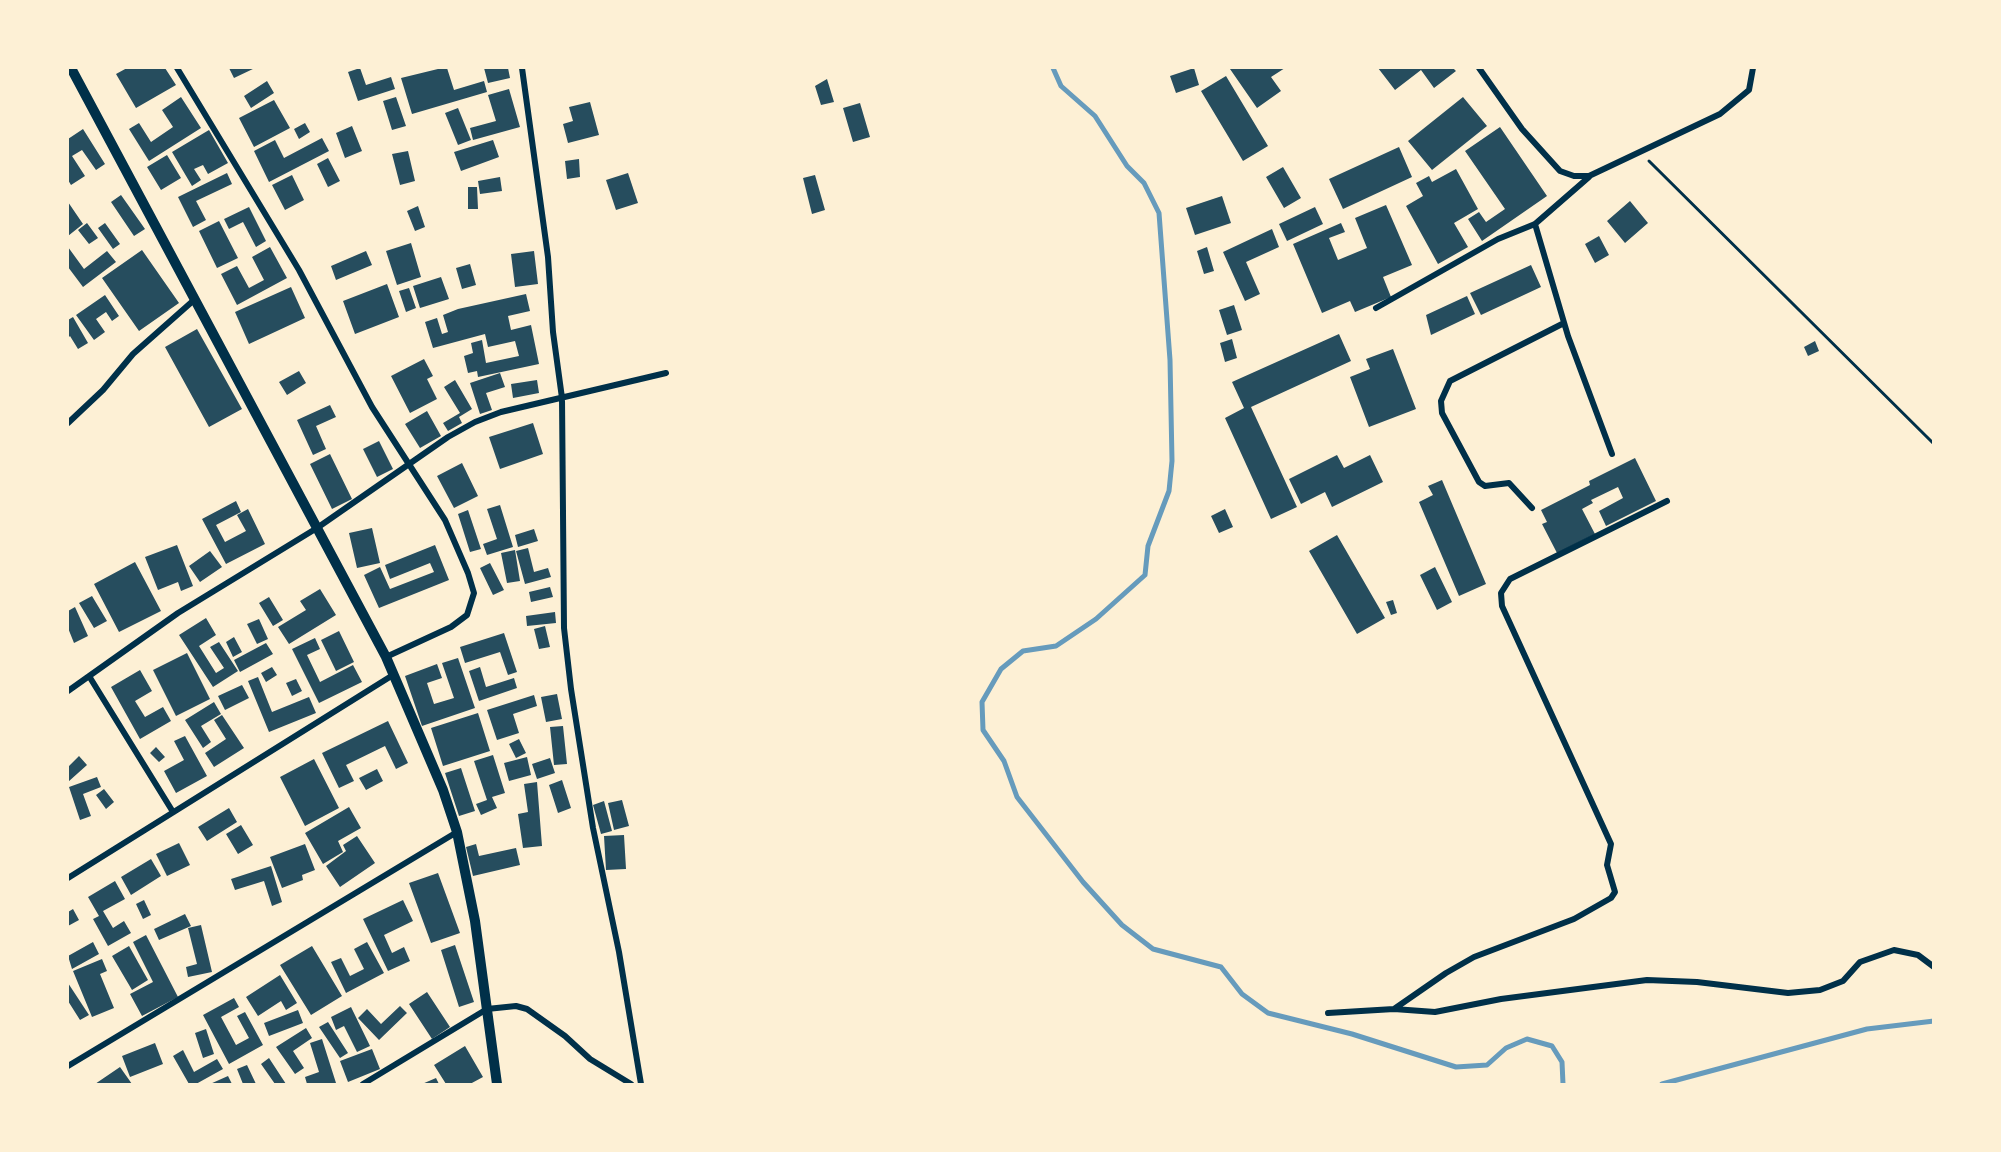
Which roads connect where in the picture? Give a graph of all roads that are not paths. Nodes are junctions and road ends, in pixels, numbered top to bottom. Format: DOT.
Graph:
graph roads {
  1 [pos="71,68"];
  2 [pos="177,68"];
  3 [pos="522,68"];
  4 [pos="1479,68"];
  5 [pos="1753,68"];
  6 [pos="1589,177"];
  7 [pos="1535,224"];
  8 [pos="194,300"];
  9 [pos="1376,308"];
  10 [pos="1564,323"];
  11 [pos="666,373"];
  12 [pos="562,398"];
  13 [pos="68,423"];
  14 [pos="1612,454"];
  15 [pos="410,466"];
  16 [pos="1667,501"];
  17 [pos="1532,508"];
  18 [pos="317,528"];
  19 [pos="386,657"];
  20 [pos="393,675"];
  21 [pos="89,676"];
  22 [pos="68,691"];
  23 [pos="173,812"];
  24 [pos="458,832"];
  25 [pos="68,878"];
  26 [pos="1934,967"];
  27 [pos="487,1009"];
  28 [pos="1394,1009"];
  29 [pos="1328,1013"];
  30 [pos="68,1066"];
  31 [pos="363,1084"];
  32 [pos="497,1084"];
  33 [pos="631,1084"];
  34 [pos="641,1084"];
  1 -- 8 [label="street"];
  2 -- 15 [label="street"];
  3 -- 12 [label="street"];
  4 -- 6 [label="street"];
  5 -- 6 [label="street"];
  6 -- 7 [label="street"];
  7 -- 9 [label="street"];
  7 -- 10 [label="street"];
  8 -- 13 [label="street"];
  8 -- 18 [label="street"];
  10 -- 14 [label="street"];
  10 -- 17 [label="street"];
  11 -- 12 [label="street"];
  12 -- 15 [label="street"];
  12 -- 34 [label="street"];
  15 -- 18 [label="street"];
  15 -- 19 [label="street"];
  16 -- 28 [label="street"];
  18 -- 19 [label="street"];
  18 -- 21 [label="street"];
  19 -- 20 [label="street"];
  20 -- 23 [label="street"];
  20 -- 24 [label="street"];
  21 -- 22 [label="street"];
  21 -- 23 [label="street"];
  23 -- 25 [label="street"];
  24 -- 27 [label="street"];
  24 -- 30 [label="street"];
  26 -- 28 [label="street"];
  27 -- 31 [label="street"];
  27 -- 32 [label="street"];
  27 -- 33 [label="street"];
  28 -- 29 [label="street"];
}
